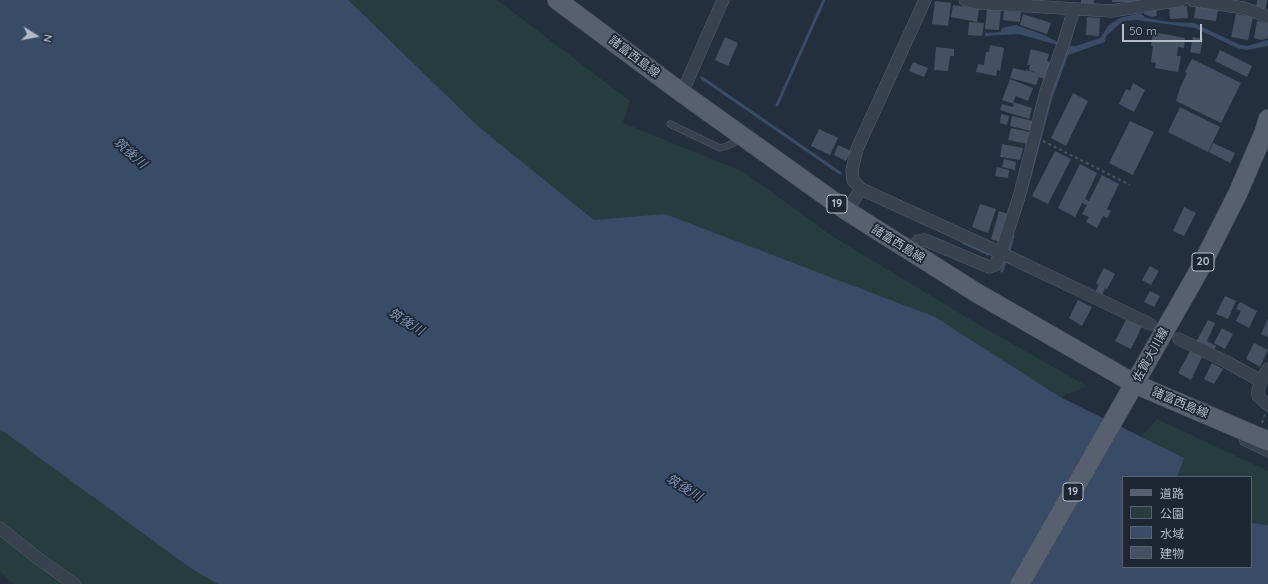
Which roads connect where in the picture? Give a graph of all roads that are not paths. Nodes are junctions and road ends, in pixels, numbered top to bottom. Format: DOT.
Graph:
graph roads {
  1 [pos="556,0"];
  2 [pos="724,0"];
  3 [pos="925,0"];
  4 [pos="965,0"];
  5 [pos="1181,0"];
  6 [pos="1192,0"];
  7 [pos="1074,9"];
  8 [pos="1268,17"];
  9 [pos="682,93"];
  10 [pos="1268,119"];
  11 [pos="670,124"];
  12 [pos="744,137"];
  13 [pos="860,189"];
  14 [pos="847,211"];
  15 [pos="909,250"];
  16 [pos="1001,253"];
  17 [pos="1150,324"];
  18 [pos="1179,339"];
  19 [pos="1268,369"];
  20 [pos="1261,381"];
  21 [pos="1131,391"];
  22 [pos="1268,405"];
  23 [pos="1238,428"];
  24 [pos="1268,441"];
  25 [pos="1268,454"];
  26 [pos="0,528"];
  27 [pos="74,584"];
  28 [pos="1020,584"];
  1 -- 9 [label="main road, 諸富西島線 / 19"];
  2 -- 9 [label="street"];
  3 -- 13 [label="street"];
  4 -- 7 [label="street"];
  5 -- 7 [label="street"];
  6 -- 8 [label="street"];
  7 -- 16 [label="street"];
  9 -- 12 [label="main road, 諸富西島線 / 19"];
  10 -- 21 [label="main road, 佐賀大川線 / 20"];
  11 -- 12 [label="lane"];
  12 -- 14 [label="main road, 諸富西島線 / 19"];
  13 -- 14 [label="street"];
  13 -- 16 [label="street"];
  14 -- 15 [label="main road, 諸富西島線 / 19"];
  15 -- 16 [label="street"];
  15 -- 21 [label="main road, 諸富西島線 / 19"];
  16 -- 17 [label="street"];
  18 -- 20 [label="street"];
  19 -- 20 [label="street"];
  20 -- 22 [label="street"];
  21 -- 23 [label="main road, 諸富西島線 / 19"];
  21 -- 28 [label="main road, 佐賀大川線 / 19"];
  23 -- 24 [label="main road, 諸富西島線 / 19"];
  23 -- 25 [label="lane"];
  26 -- 27 [label="street"];
}
